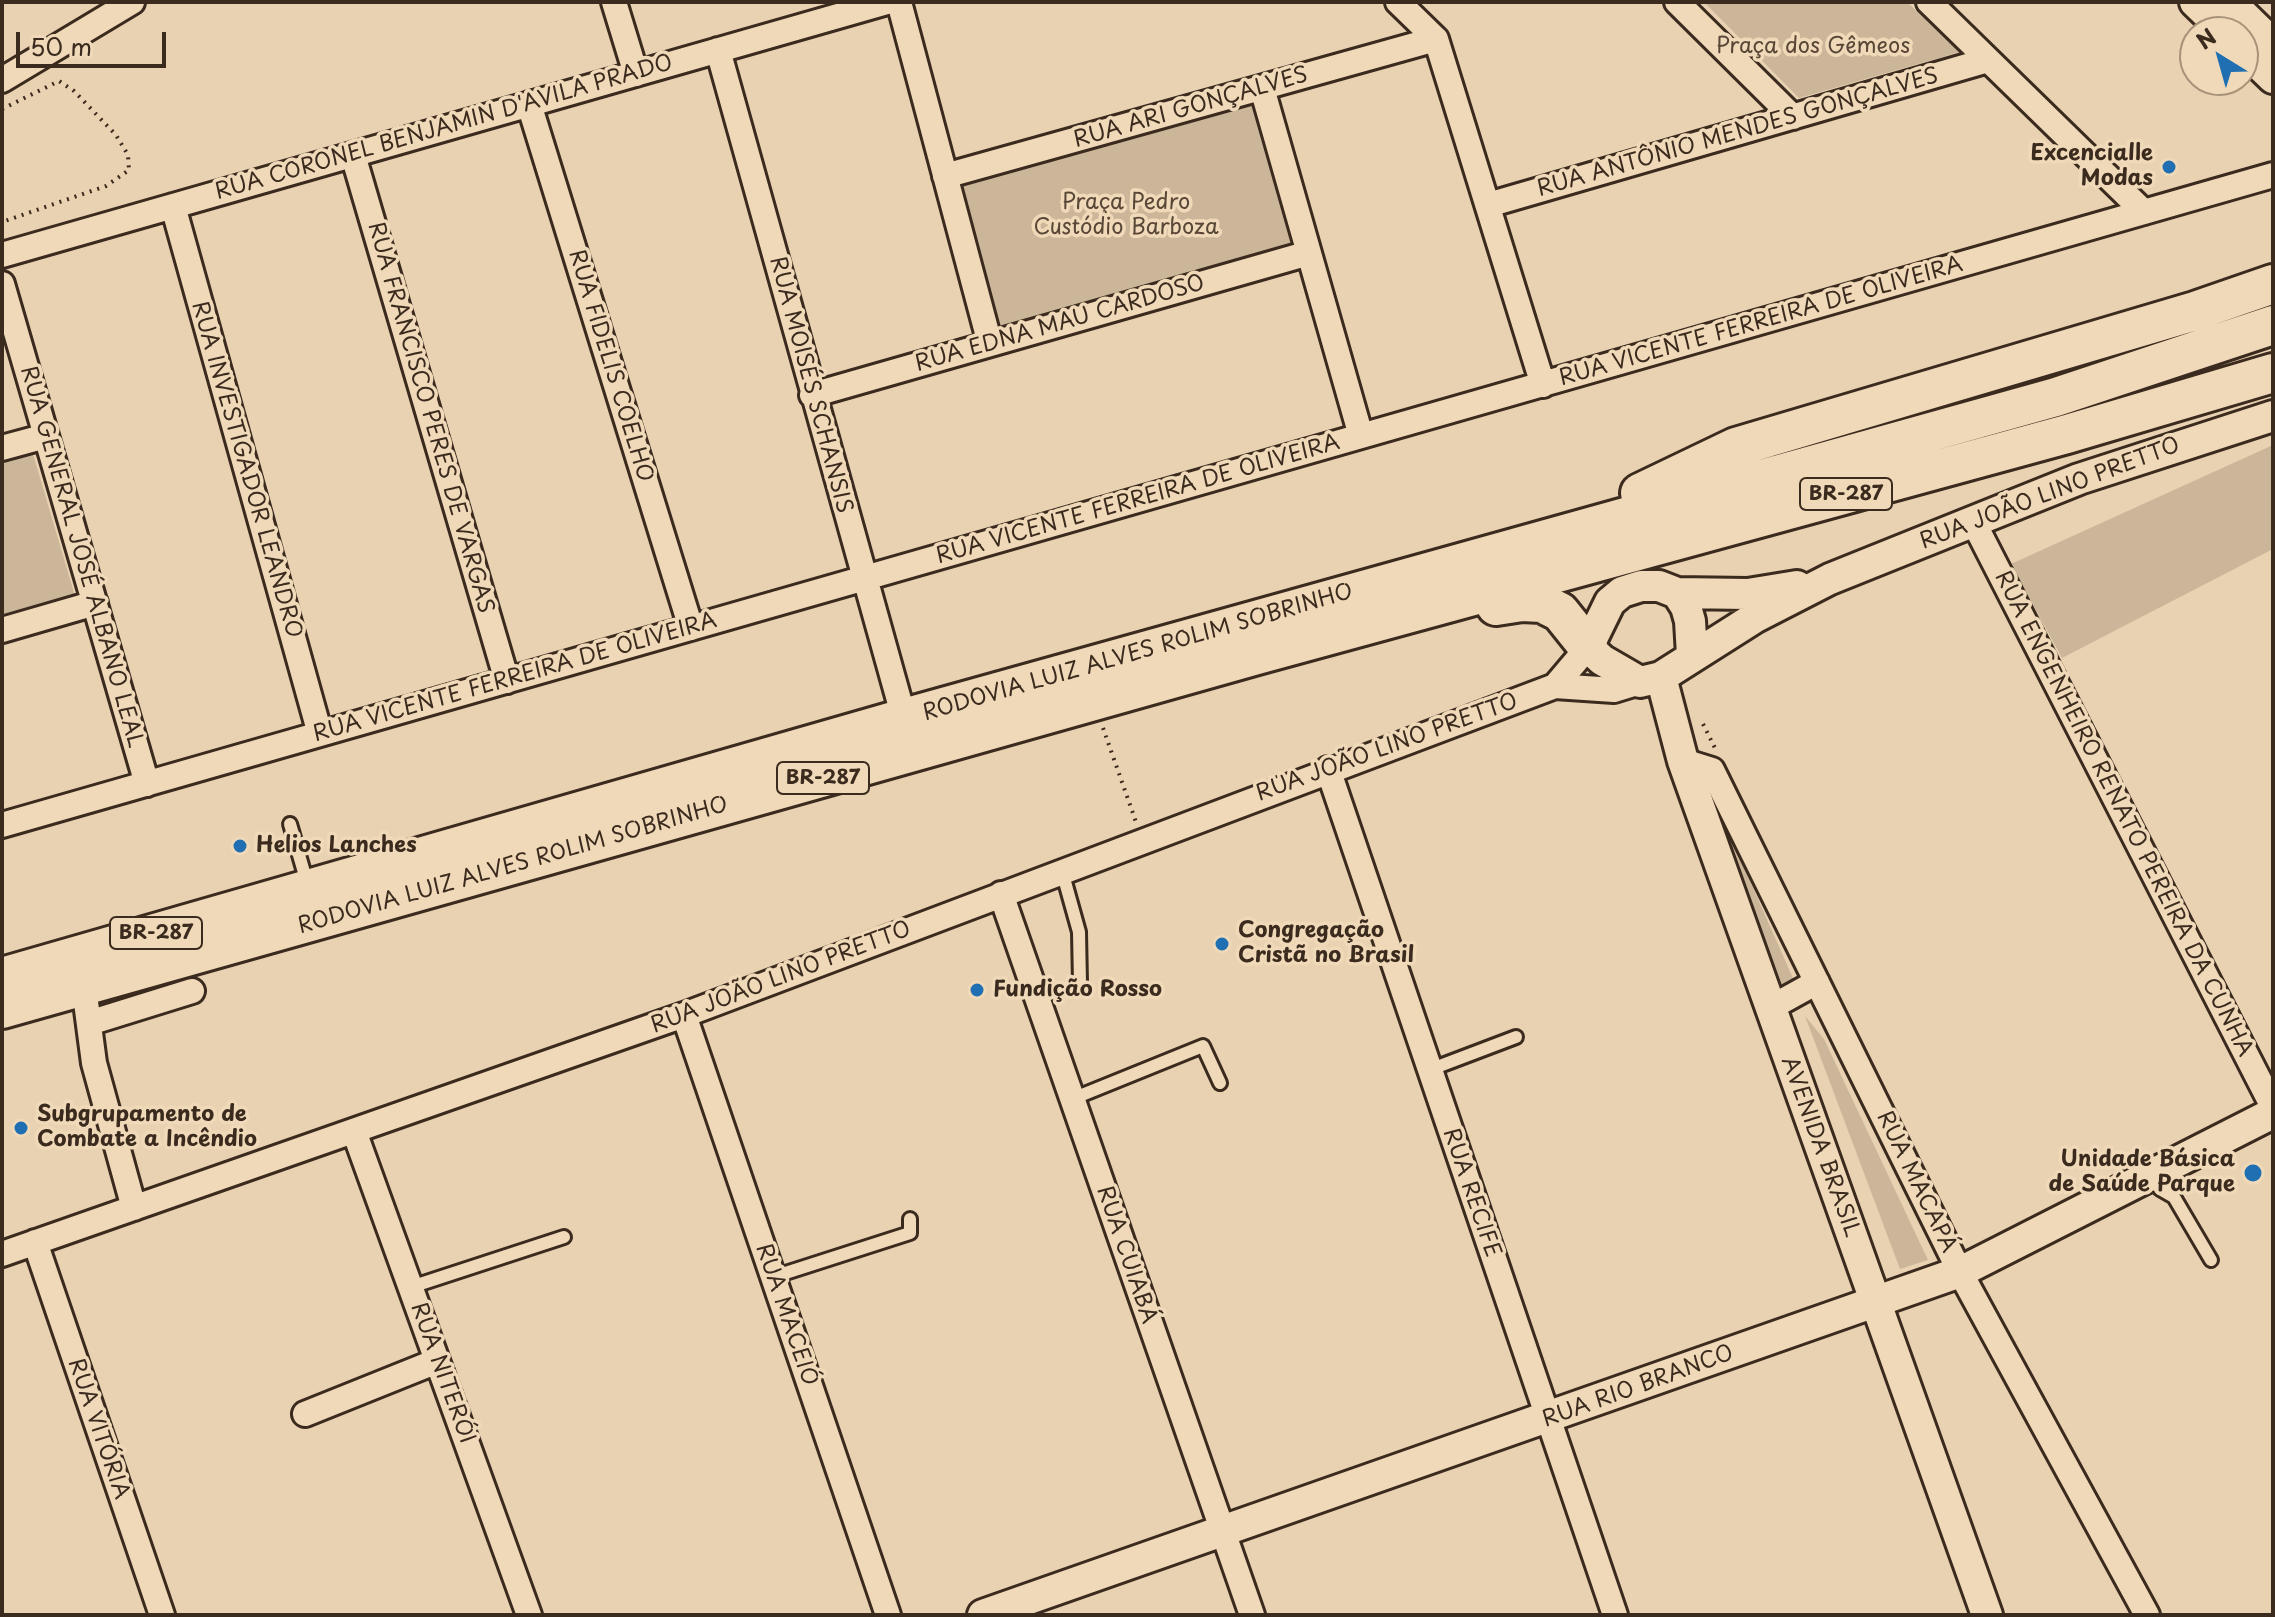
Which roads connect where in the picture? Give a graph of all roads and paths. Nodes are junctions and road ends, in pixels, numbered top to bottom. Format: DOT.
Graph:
graph roads {
  1 [pos="130,2"];
  2 [pos="614,2"];
  3 [pos="887,2"];
  4 [pos="899,2"];
  5 [pos="1398,2"];
  6 [pos="1677,2"];
  7 [pos="1929,2"];
  8 [pos="2195,2"];
  9 [pos="2230,2"];
  10 [pos="2209,16"];
  11 [pos="1436,39"];
  12 [pos="2273,44"];
  13 [pos="718,50"];
  14 [pos="1988,60"];
  15 [pos="636,74"];
  16 [pos="2,80"];
  17 [pos="1262,88"];
  18 [pos="529,104"];
  19 [pos="2,109"];
  20 [pos="1793,117"];
  21 [pos="353,155"];
  22 [pos="2273,175"];
  23 [pos="945,176"];
  24 [pos="1488,205"];
  25 [pos="173,206"];
  26 [pos="2144,212"];
  27 [pos="2,222"];
  28 [pos="1309,253"];
  29 [pos="2,255"];
  30 [pos="2,284"];
  31 [pos="2273,284"];
  32 [pos="2273,325"];
  33 [pos="990,344"];
  34 [pos="2273,373"];
  35 [pos="1543,385"];
  36 [pos="812,395"];
  37 [pos="2273,416"];
  38 [pos="46,436"];
  39 [pos="1361,436"];
  40 [pos="2,448"];
  41 [pos="1973,521"];
  42 [pos="1591,525"];
  43 [pos="863,579"];
  44 [pos="1830,579"];
  45 [pos="1677,593"];
  46 [pos="95,603"];
  47 [pos="1417,611"];
  48 [pos="691,628"];
  49 [pos="2,630"];
  50 [pos="1588,647"];
  51 [pos="1692,655"];
  52 [pos="1650,679"];
  53 [pos="507,681"];
  54 [pos="1555,686"];
  55 [pos="1095,703"];
  56 [pos="904,718"];
  57 [pos="1703,724"];
  58 [pos="320,734"];
  59 [pos="1717,752"];
  60 [pos="1683,761"];
  61 [pos="1328,769"];
  62 [pos="147,784"];
  63 [pos="290,824"];
  64 [pos="2,825"];
  65 [pos="1142,840"];
  66 [pos="1062,871"];
  67 [pos="309,890"];
  68 [pos="1001,894"];
  69 [pos="2,977"];
  70 [pos="1817,982"];
  71 [pos="1080,983"];
  72 [pos="192,991"];
  73 [pos="86,1005"];
  74 [pos="1770,1008"];
  75 [pos="2,1009"];
  76 [pos="684,1015"];
  77 [pos="1516,1037"];
  78 [pos="1429,1070"];
  79 [pos="1220,1083"];
  80 [pos="1072,1099"];
  81 [pos="2273,1110"];
  82 [pos="354,1131"];
  83 [pos="2152,1175"];
  84 [pos="134,1208"];
  85 [pos="910,1219"];
  86 [pos="564,1237"];
  87 [pos="35,1242"];
  88 [pos="2,1254"];
  89 [pos="2211,1260"];
  90 [pos="1960,1272"];
  91 [pos="773,1277"];
  92 [pos="411,1287"];
  93 [pos="1875,1302"];
  94 [pos="437,1361"];
  95 [pos="305,1414"];
  96 [pos="1547,1420"];
  97 [pos="1223,1532"];
  98 [pos="162,1615"];
  99 [pos="529,1615"];
  100 [pos="888,1615"];
  101 [pos="983,1615"];
  102 [pos="1252,1615"];
  103 [pos="1615,1615"];
  104 [pos="1987,1615"];
  105 [pos="2147,1615"];
  1 -- 16 [label="street"];
  2 -- 15 [label="street"];
  3 -- 13 [label="street, RUA CORONEL BENJAMIN D'AVILA PRADO"];
  4 -- 23 [label="street"];
  5 -- 11 [label="street"];
  6 -- 20 [label="street"];
  7 -- 14 [label="street"];
  8 -- 10 [label="street"];
  9 -- 12 [label="street"];
  11 -- 17 [label="street, RUA ARI GONÇALVES"];
  11 -- 24 [label="street"];
  13 -- 15 [label="street, RUA CORONEL BENJAMIN D'AVILA PRADO"];
  13 -- 36 [label="street, RUA MOISÉS SCHANSIS"];
  14 -- 20 [label="street, RUA ANTÔNIO MENDES GONÇALVES"];
  14 -- 26 [label="street"];
  15 -- 18 [label="street, RUA CORONEL BENJAMIN D'AVILA PRADO"];
  17 -- 23 [label="street, RUA ARI GONÇALVES"];
  17 -- 28 [label="street"];
  18 -- 21 [label="street, RUA CORONEL BENJAMIN D'AVILA PRADO"];
  18 -- 48 [label="street, RUA FIDELIS COELHO"];
  19 -- 27 [label="path"];
  20 -- 24 [label="street, RUA ANTÔNIO MENDES GONÇALVES"];
  21 -- 25 [label="street, RUA CORONEL BENJAMIN D'AVILA PRADO"];
  21 -- 53 [label="street, RUA FRANCISCO PERES DE VARGAS"];
  22 -- 26 [label="street, RUA VICENTE FERREIRA DE OLIVEIRA"];
  23 -- 33 [label="street"];
  24 -- 35 [label="street"];
  25 -- 29 [label="street, RUA CORONEL BENJAMIN D'AVILA PRADO"];
  25 -- 58 [label="street, RUA INVESTIGADOR LEANDRO"];
  26 -- 35 [label="street, RUA VICENTE FERREIRA DE OLIVEIRA"];
  28 -- 33 [label="street, RUA EDNA MAU CARDOSO"];
  28 -- 39 [label="street"];
  30 -- 38 [label="street, RUA GENERAL JOSÉ ALBANO LEAL"];
  31 -- 42 [label="highway, BR-287"];
  32 -- 42 [label="highway, RODOVIA LUIZ ALVES ROLIM SOBRINHO / BR-287"];
  33 -- 36 [label="street, RUA EDNA MAU CARDOSO"];
  34 -- 47 [label="highway, RODOVIA LUIZ ALVES ROLIM SOBRINHO / BR-287"];
  35 -- 39 [label="street, RUA VICENTE FERREIRA DE OLIVEIRA"];
  36 -- 43 [label="street, RUA MOISÉS SCHANSIS"];
  37 -- 41 [label="street, RUA JOÃO LINO PRETTO"];
  38 -- 40 [label="street"];
  38 -- 46 [label="street, RUA GENERAL JOSÉ ALBANO LEAL"];
  39 -- 43 [label="street, RUA VICENTE FERREIRA DE OLIVEIRA"];
  41 -- 44 [label="street, RUA JOÃO LINO PRETTO"];
  41 -- 81 [label="street, RUA ENGENHEIRO RENATO PEREIRA DA CUNHA"];
  42 -- 56 [label="highway, RODOVIA LUIZ ALVES ROLIM SOBRINHO / BR-287"];
  43 -- 48 [label="street, RUA VICENTE FERREIRA DE OLIVEIRA"];
  43 -- 56 [label="street, RUA MOISÉS SCHANSIS"];
  44 -- 45 [label="street, RUA JOÃO LINO PRETTO"];
  44 -- 51 [label="street, RUA JOÃO LINO PRETTO"];
  45 -- 50 [label="street"];
  45 -- 51 [label="street"];
  46 -- 49 [label="street"];
  46 -- 62 [label="street, RUA GENERAL JOSÉ ALBANO LEAL"];
  47 -- 50 [label="highway"];
  47 -- 55 [label="highway, RODOVIA LUIZ ALVES ROLIM SOBRINHO / BR-287"];
  48 -- 53 [label="street, RUA VICENTE FERREIRA DE OLIVEIRA"];
  50 -- 52 [label="street"];
  50 -- 54 [label="street, RUA JOÃO LINO PRETTO"];
  51 -- 52 [label="street, RUA JOÃO LINO PRETTO"];
  52 -- 54 [label="street, RUA JOÃO LINO PRETTO"];
  52 -- 60 [label="street, AVENIDA BRASIL"];
  53 -- 58 [label="street, RUA VICENTE FERREIRA DE OLIVEIRA"];
  54 -- 61 [label="street, RUA JOÃO LINO PRETTO"];
  55 -- 65 [label="path"];
  55 -- 73 [label="highway, RODOVIA LUIZ ALVES ROLIM SOBRINHO / BR-287"];
  56 -- 67 [label="highway, RODOVIA LUIZ ALVES ROLIM SOBRINHO / BR-287"];
  57 -- 59 [label="path"];
  58 -- 62 [label="street, RUA VICENTE FERREIRA DE OLIVEIRA"];
  60 -- 70 [label="street, RUA MACAPÁ"];
  60 -- 74 [label="street, AVENIDA BRASIL"];
  61 -- 65 [label="street, RUA JOÃO LINO PRETTO"];
  61 -- 78 [label="street, RUA RECIFE"];
  62 -- 64 [label="street, RUA VICENTE FERREIRA DE OLIVEIRA"];
  63 -- 67 [label="lane"];
  65 -- 66 [label="street, RUA JOÃO LINO PRETTO"];
  66 -- 68 [label="street, RUA JOÃO LINO PRETTO"];
  66 -- 71 [label="lane"];
  67 -- 69 [label="highway, RODOVIA LUIZ ALVES ROLIM SOBRINHO / BR-287"];
  68 -- 76 [label="street, RUA JOÃO LINO PRETTO"];
  68 -- 80 [label="street, RUA CUIABÁ"];
  70 -- 74 [label="street"];
  70 -- 90 [label="street, RUA MACAPÁ"];
  72 -- 73 [label="street"];
  73 -- 75 [label="highway, RODOVIA LUIZ ALVES ROLIM SOBRINHO / BR-287"];
  73 -- 84 [label="street"];
  74 -- 93 [label="street, AVENIDA BRASIL"];
  76 -- 82 [label="street, RUA JOÃO LINO PRETTO"];
  76 -- 91 [label="street, RUA MACEIÓ"];
  77 -- 78 [label="lane"];
  78 -- 96 [label="street, RUA RECIFE"];
  79 -- 80 [label="lane"];
  80 -- 97 [label="street, RUA CUIABÁ"];
  81 -- 83 [label="street, RUA RIO BRANCO"];
  82 -- 84 [label="street, RUA JOÃO LINO PRETTO"];
  82 -- 92 [label="street, RUA NITERÓI"];
  83 -- 89 [label="lane"];
  83 -- 90 [label="street, RUA RIO BRANCO"];
  84 -- 87 [label="street, RUA JOÃO LINO PRETTO"];
  85 -- 91 [label="lane"];
  86 -- 92 [label="lane"];
  87 -- 88 [label="street, RUA JOÃO LINO PRETTO"];
  87 -- 98 [label="street, RUA VITÓRIA"];
  90 -- 93 [label="street, RUA RIO BRANCO"];
  90 -- 105 [label="street, RUA MACAPÁ"];
  91 -- 100 [label="street, RUA MACEIÓ"];
  92 -- 94 [label="street, RUA NITERÓI"];
  93 -- 96 [label="street, RUA RIO BRANCO"];
  93 -- 104 [label="street, AVENIDA BRASIL"];
  94 -- 95 [label="street"];
  94 -- 99 [label="street, RUA NITERÓI"];
  96 -- 97 [label="street, RUA RIO BRANCO"];
  96 -- 103 [label="street, RUA RECIFE"];
  97 -- 101 [label="street, RUA RIO BRANCO"];
  97 -- 102 [label="street, RUA CUIABÁ"];
}
